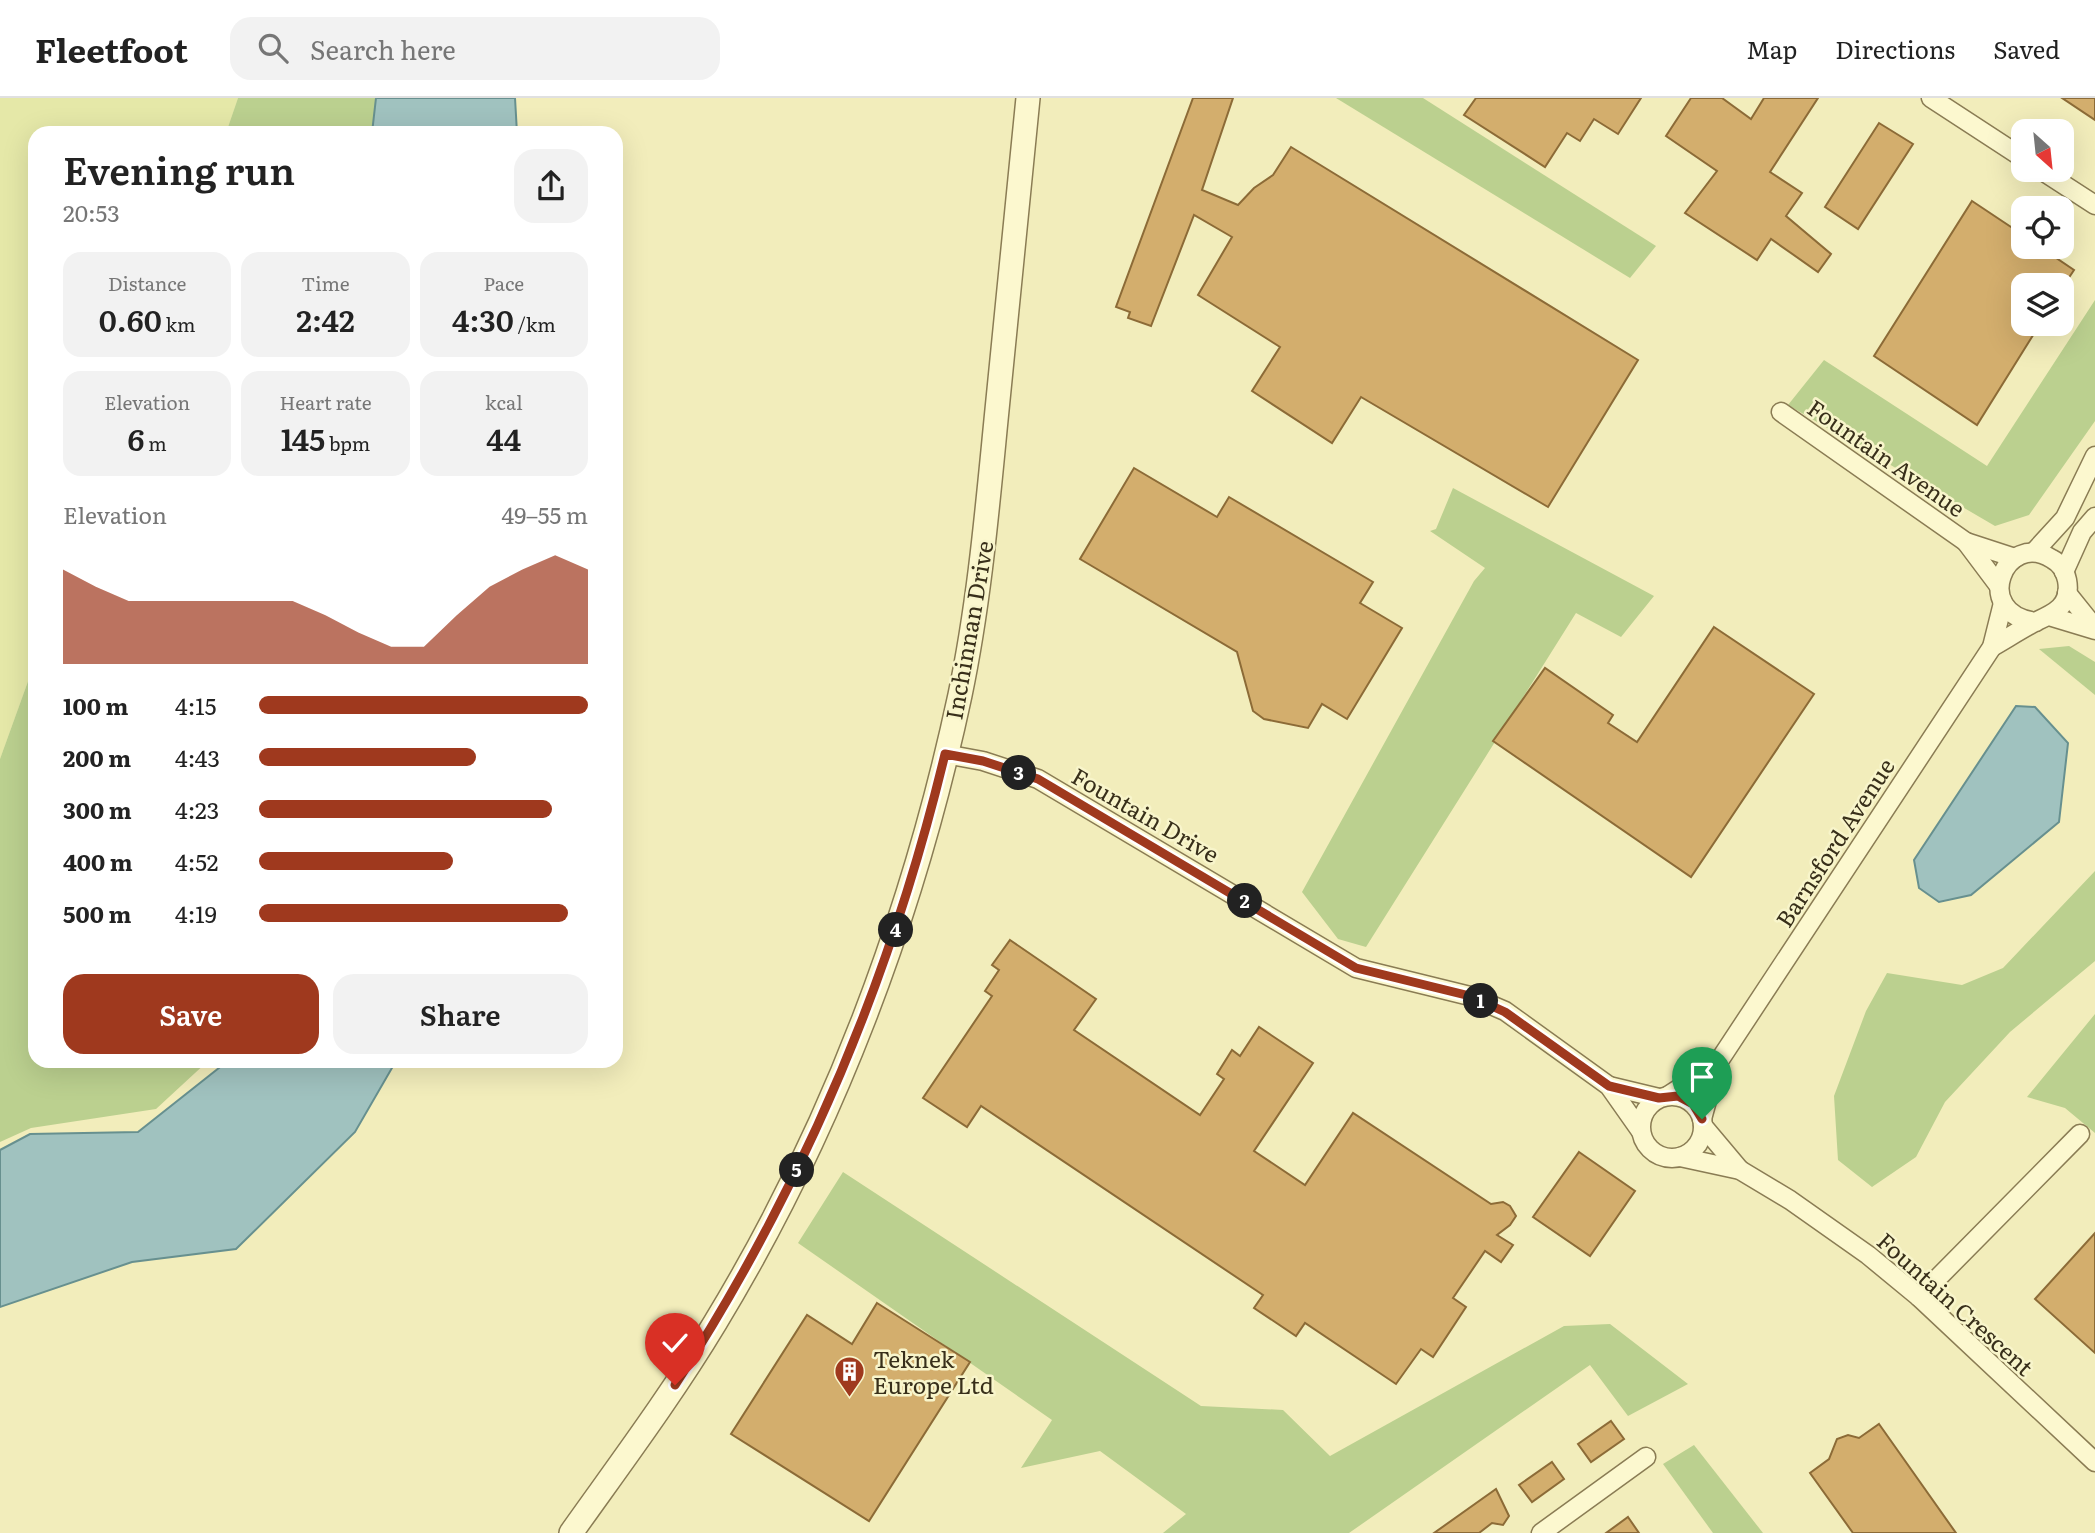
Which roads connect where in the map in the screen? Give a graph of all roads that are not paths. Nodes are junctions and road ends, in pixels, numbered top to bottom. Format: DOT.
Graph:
graph roads {
  1 [pos="1028,98"];
  2 [pos="1931,98"];
  3 [pos="2011,150"];
  4 [pos="2060,182"];
  5 [pos="2095,205"];
  6 [pos="1781,412"];
  7 [pos="2095,456"];
  8 [pos="2095,517"];
  9 [pos="1966,542"];
  10 [pos="2034,552"];
  11 [pos="2015,558"];
  12 [pos="2064,572"];
  13 [pos="2067,593"];
  14 [pos="2001,595"];
  15 [pos="2044,619"];
  16 [pos="2095,629"];
  17 [pos="1992,647"];
  18 [pos="945,754"];
  19 [pos="1717,1064"];
  20 [pos="1609,1086"];
  21 [pos="1664,1097"];
  22 [pos="1703,1122"];
  23 [pos="1640,1130"];
  24 [pos="2080,1134"];
  25 [pos="1680,1157"];
  26 [pos="1740,1170"];
  27 [pos="1919,1297"];
  28 [pos="1646,1457"];
  29 [pos="2095,1462"];
  30 [pos="1565,1526"];
  31 [pos="572,1533"];
  32 [pos="1541,1533"];
  1 -- 18 [label="street, Inchinnan Drive"];
  2 -- 3 [label="street"];
  4 -- 5 [label="street"];
  6 -- 9 [label="street, Fountain Avenue"];
  7 -- 10 [label="street"];
  8 -- 12 [label="street"];
  9 -- 11 [label="street, Fountain Avenue"];
  9 -- 14 [label="street, Fountain Avenue"];
  10 -- 11 [label="street"];
  10 -- 12 [label="street"];
  11 -- 14 [label="street, Barnsford Avenue"];
  12 -- 13 [label="street"];
  13 -- 15 [label="street, Barnsford Avenue"];
  13 -- 16 [label="street"];
  14 -- 15 [label="street"];
  14 -- 17 [label="street, Barnsford Avenue"];
  15 -- 16 [label="street"];
  15 -- 17 [label="street, Barnsford Avenue"];
  17 -- 19 [label="street, Barnsford Avenue"];
  18 -- 20 [label="street, Fountain Drive"];
  18 -- 31 [label="street, Inchinnan Drive"];
  19 -- 21 [label="street, Barnsford Avenue"];
  19 -- 22 [label="street, Barnsford Avenue"];
  20 -- 21 [label="street, Fountain Drive"];
  20 -- 23 [label="street, Fountain Drive"];
  21 -- 22 [label="street"];
  21 -- 23 [label="street"];
  22 -- 25 [label="street"];
  22 -- 26 [label="street, Fountain Crescent"];
  23 -- 25 [label="street"];
  24 -- 27 [label="street"];
  25 -- 26 [label="street, Fountain Crescent"];
  26 -- 27 [label="street, Fountain Crescent"];
  27 -- 29 [label="street, Fountain Crescent"];
  28 -- 30 [label="street"];
  30 -- 32 [label="street"];
}
